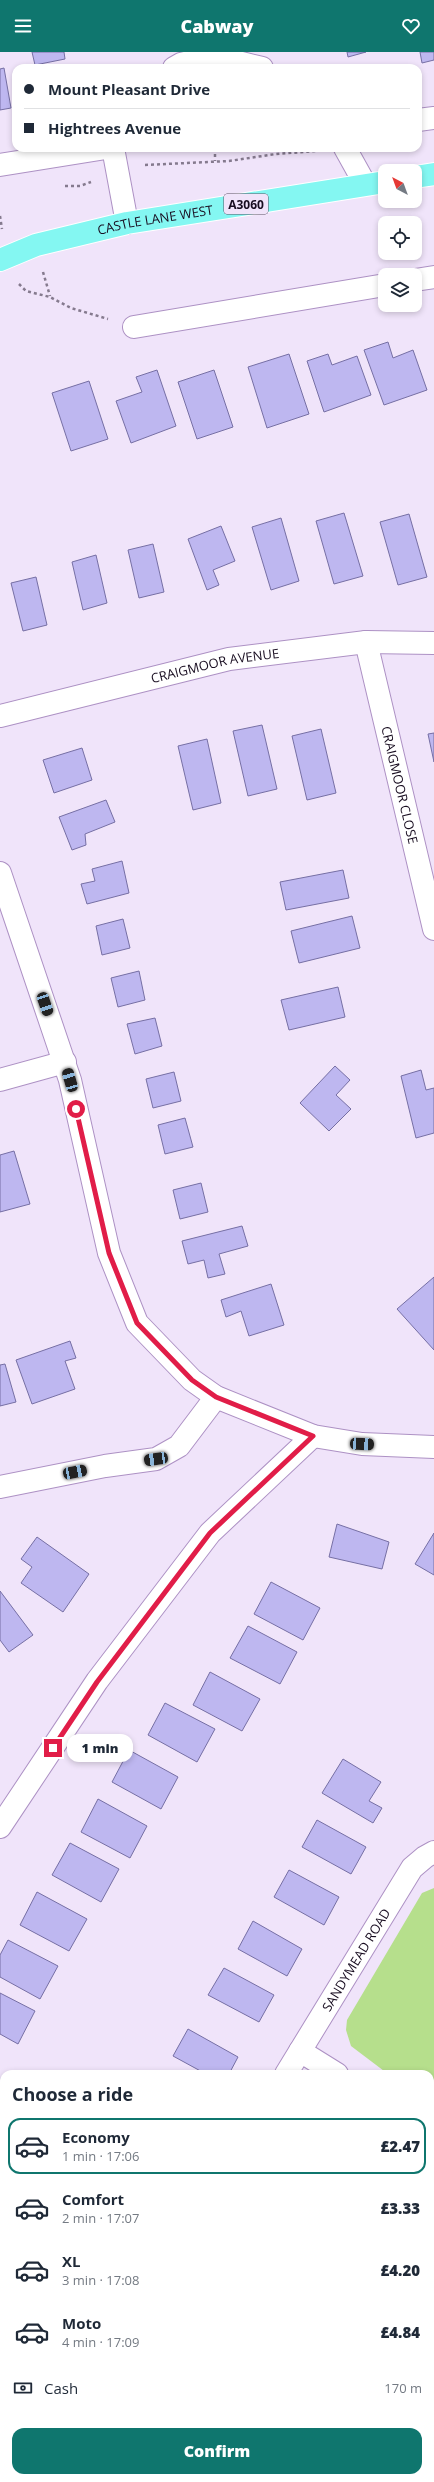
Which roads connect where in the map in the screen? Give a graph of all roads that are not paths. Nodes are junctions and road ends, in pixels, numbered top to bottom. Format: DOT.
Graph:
graph roads {
  1 [pos="213,54"];
  2 [pos="181,64"];
  3 [pos="248,64"];
  4 [pos="434,118"];
  5 [pos="422,120"];
  6 [pos="81,152"];
  7 [pos="114,152"];
  8 [pos="348,152"];
  9 [pos="0,165"];
  10 [pos="434,174"];
  11 [pos="422,176"];
  12 [pos="375,183"];
  13 [pos="127,224"];
  14 [pos="0,260"];
  15 [pos="434,277"];
  16 [pos="422,279"];
  17 [pos="378,286"];
  18 [pos="134,327"];
  19 [pos="366,642"];
  20 [pos="434,643"];
  21 [pos="0,716"];
  22 [pos="0,873"];
  23 [pos="434,929"];
  24 [pos="65,1062"];
  25 [pos="0,1080"];
  26 [pos="216,1397"];
  27 [pos="313,1436"];
  28 [pos="434,1447"];
  29 [pos="0,1487"];
  30 [pos="0,1827"];
  31 [pos="434,1852"];
  32 [pos="300,2051"];
  33 [pos="288,2070"];
  34 [pos="331,2070"];
  1 -- 2 [label="street"];
  1 -- 3 [label="street"];
  4 -- 5 [label="street"];
  6 -- 9 [label="street"];
  7 -- 13 [label="street"];
  8 -- 12 [label="street"];
  10 -- 11 [label="main road"];
  12 -- 13 [label="main road, CASTLE LANE WEST / A3060"];
  13 -- 14 [label="main road, CASTLE LANE WEST / A3060"];
  15 -- 16 [label="street"];
  17 -- 18 [label="street"];
  19 -- 20 [label="street, CRAIGMOOR AVENUE"];
  19 -- 21 [label="street, CRAIGMOOR AVENUE"];
  19 -- 23 [label="street, CRAIGMOOR CLOSE"];
  22 -- 24 [label="street"];
  24 -- 25 [label="street"];
  24 -- 26 [label="street"];
  26 -- 27 [label="street"];
  26 -- 29 [label="street"];
  27 -- 28 [label="street"];
  27 -- 30 [label="street"];
  31 -- 32 [label="street, SANDYMEAD ROAD"];
  32 -- 33 [label="street, SANDYMEAD ROAD"];
  32 -- 34 [label="street"];
}
